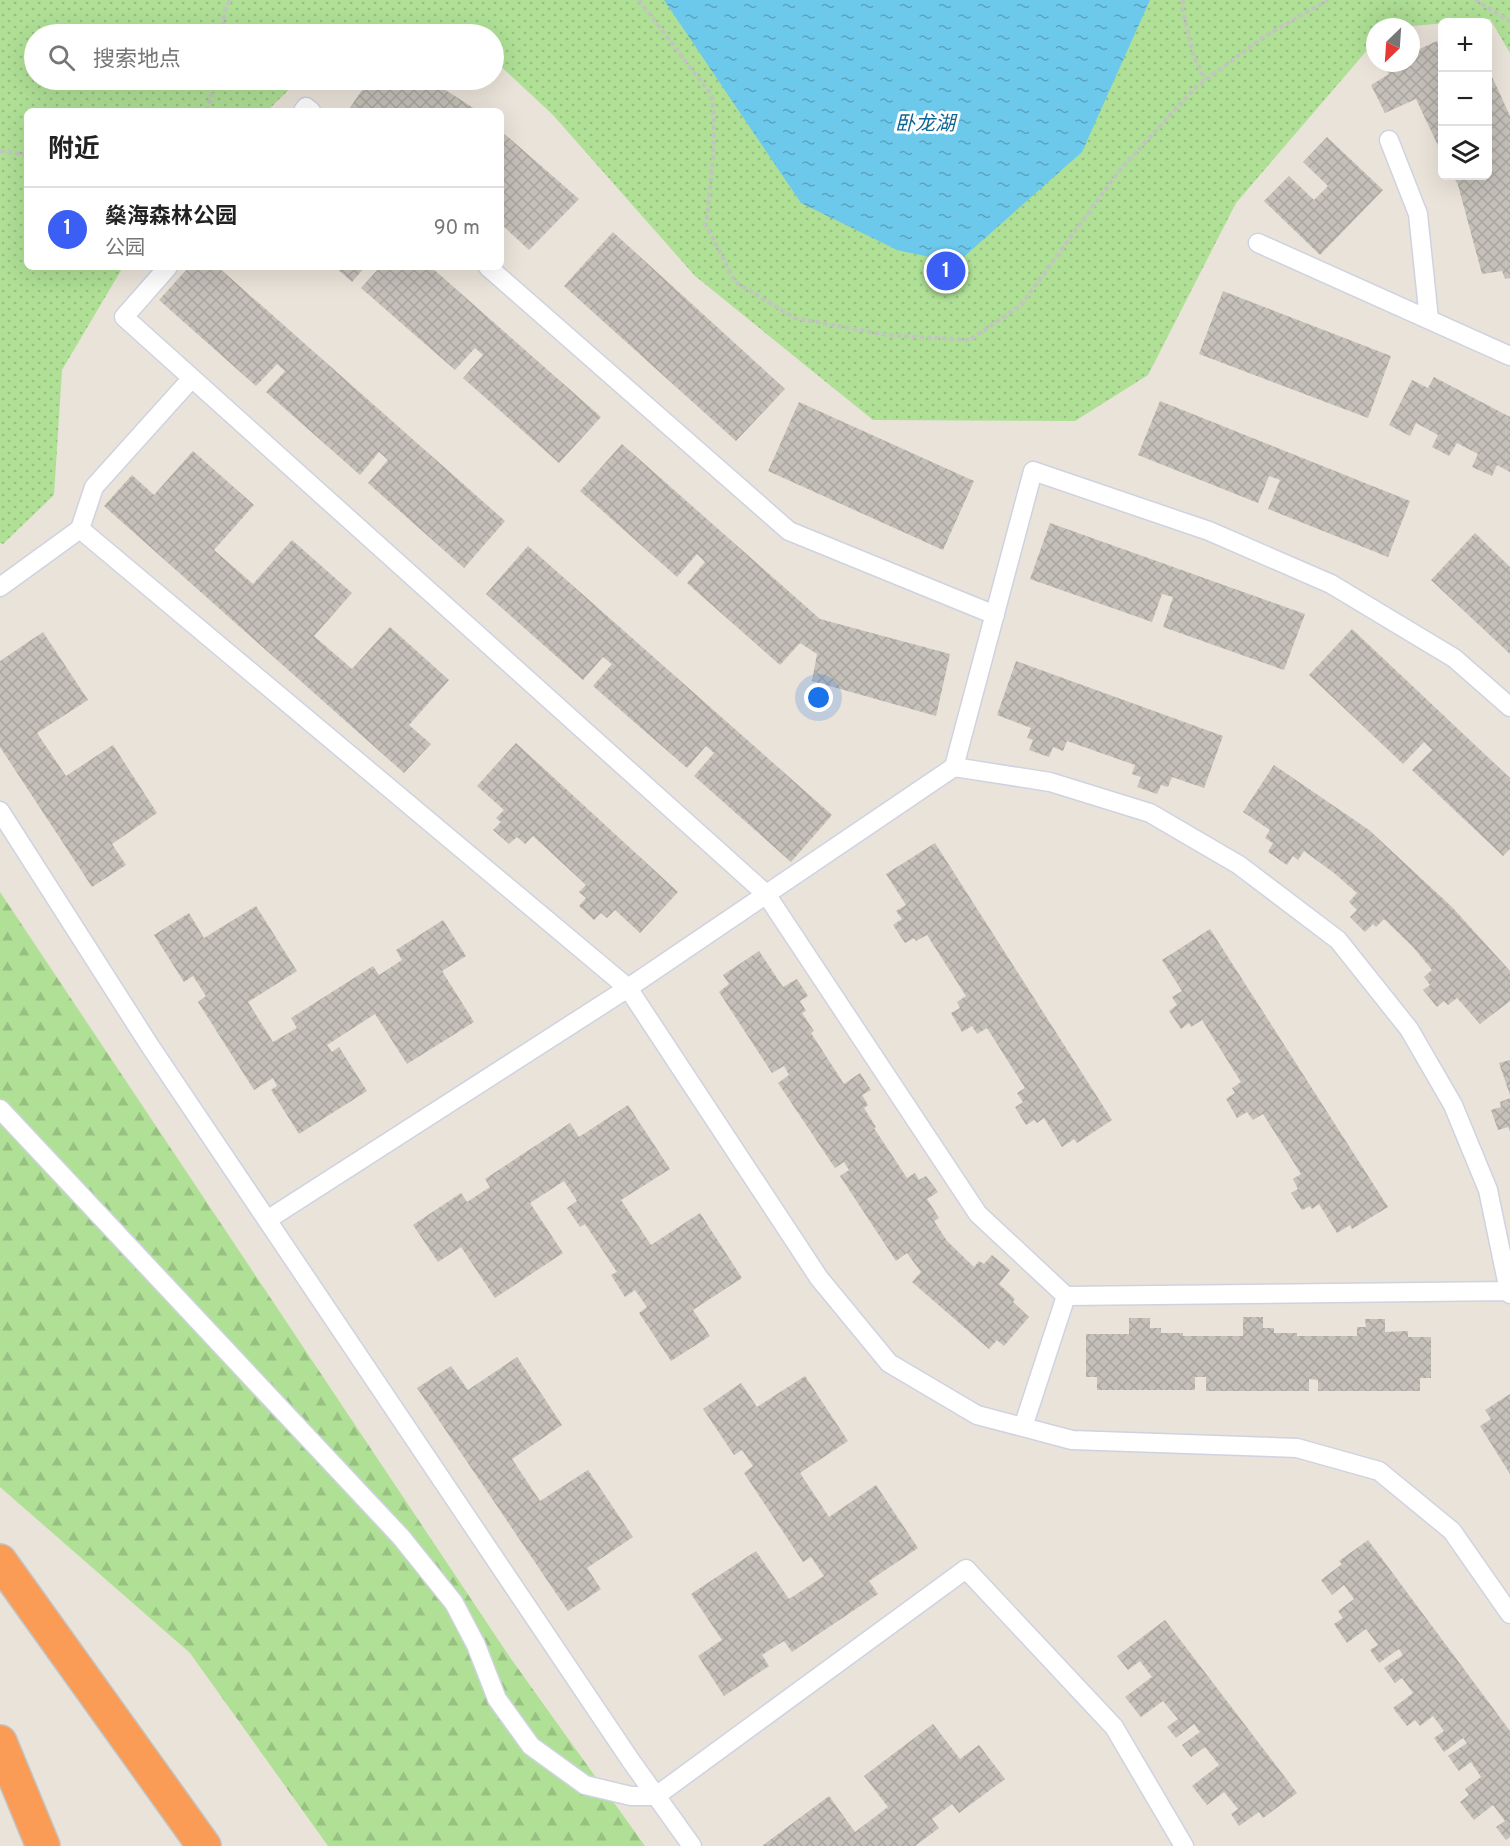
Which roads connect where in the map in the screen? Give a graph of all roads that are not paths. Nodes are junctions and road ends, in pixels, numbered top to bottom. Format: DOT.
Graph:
graph roads {
  1 [pos="1389,140"];
  2 [pos="1258,243"];
  3 [pos="165,270"];
  4 [pos="491,270"];
  5 [pos="1429,319"];
  6 [pos="1510,356"];
  7 [pos="192,378"];
  8 [pos="80,529"];
  9 [pos="0,587"];
  10 [pos="995,615"];
  11 [pos="1510,707"];
  12 [pos="954,767"];
  13 [pos="0,811"];
  14 [pos="766,894"];
  15 [pos="628,988"];
  16 [pos="0,1109"];
  17 [pos="267,1220"];
  18 [pos="1509,1293"];
  19 [pos="1066,1296"];
  20 [pos="1023,1427"];
  21 [pos="0,1561"];
  22 [pos="1510,1614"];
  23 [pos="0,1742"];
  24 [pos="656,1796"];
  25 [pos="43,1846"];
  26 [pos="204,1846"];
  27 [pos="692,1846"];
  28 [pos="1184,1846"];
  1 -- 5 [label="lane"];
  2 -- 5 [label="lane"];
  3 -- 7 [label="lane"];
  4 -- 10 [label="lane"];
  5 -- 6 [label="lane"];
  7 -- 8 [label="lane"];
  7 -- 14 [label="lane"];
  8 -- 9 [label="lane"];
  8 -- 15 [label="lane"];
  10 -- 11 [label="lane"];
  10 -- 12 [label="lane"];
  12 -- 14 [label="lane"];
  12 -- 18 [label="lane"];
  13 -- 17 [label="lane"];
  14 -- 15 [label="lane"];
  14 -- 19 [label="lane"];
  15 -- 17 [label="lane"];
  15 -- 20 [label="lane"];
  16 -- 24 [label="lane"];
  17 -- 24 [label="lane"];
  18 -- 19 [label="lane"];
  19 -- 20 [label="lane"];
  20 -- 22 [label="lane"];
  21 -- 26 [label="highway"];
  23 -- 25 [label="highway"];
  24 -- 27 [label="lane"];
  24 -- 28 [label="lane"];
}
